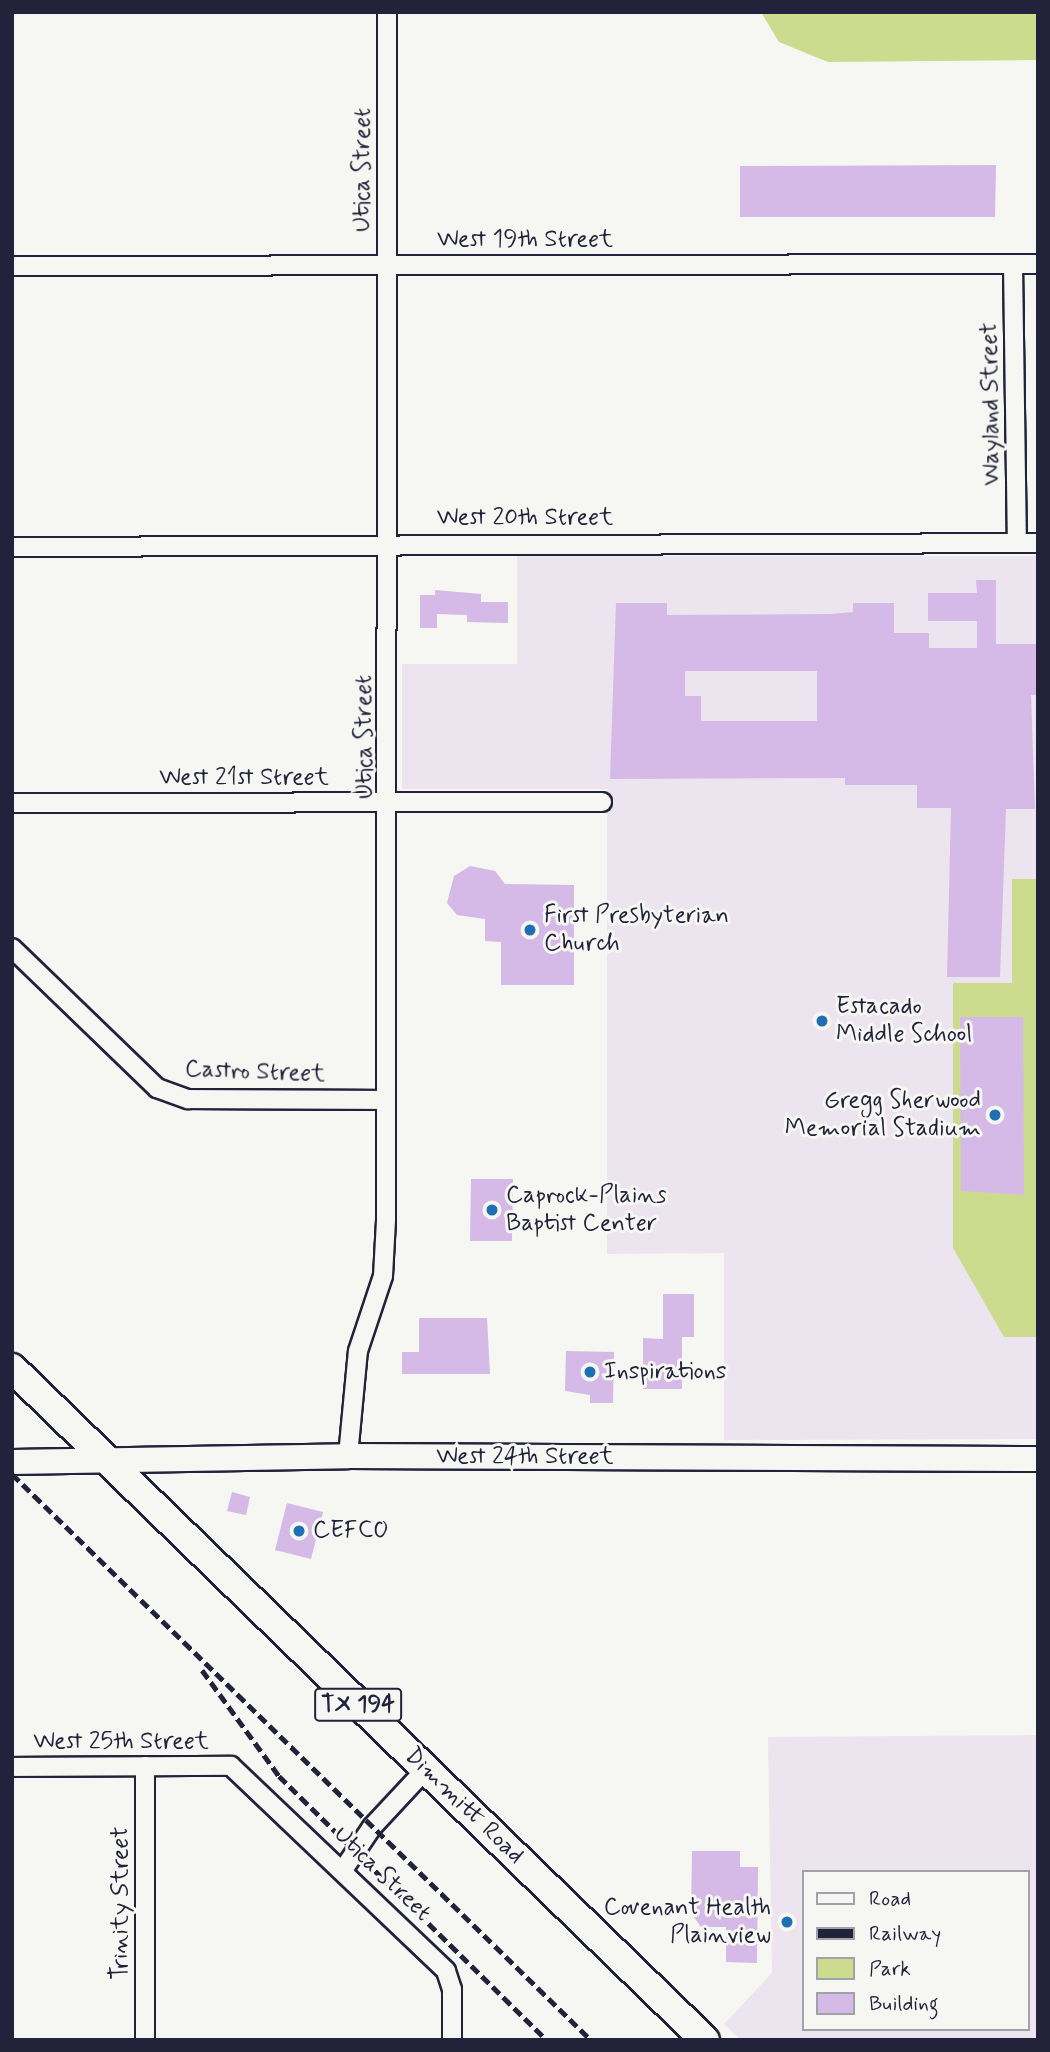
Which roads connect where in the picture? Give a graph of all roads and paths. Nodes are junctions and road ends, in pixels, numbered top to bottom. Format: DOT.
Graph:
graph roads {
  1 [pos="387,12"];
  2 [pos="1013,264"];
  3 [pos="1038,264"];
  4 [pos="387,265"];
  5 [pos="12,266"];
  6 [pos="387,543"];
  7 [pos="1017,543"];
  8 [pos="1038,543"];
  9 [pos="12,547"];
  10 [pos="602,802"];
  11 [pos="12,803"];
  12 [pos="390,803"];
  13 [pos="12,948"];
  14 [pos="386,1100"];
  15 [pos="12,1368"];
  16 [pos="348,1457"];
  17 [pos="1038,1459"];
  18 [pos="102,1461"];
  19 [pos="12,1462"];
  20 [pos="145,1766"];
  21 [pos="231,1766"];
  22 [pos="12,1767"];
  23 [pos="426,1769"];
  24 [pos="343,1870"];
  25 [pos="145,2040"];
  26 [pos="452,2040"];
  27 [pos="705,2040"];
  1 -- 4 [label="street, Utica Street"];
  2 -- 3 [label="street, West 19th Street"];
  2 -- 4 [label="street, West 19th Street"];
  2 -- 7 [label="street, Wayland Street"];
  4 -- 5 [label="street, West 19th Street"];
  4 -- 6 [label="street, Utica Street"];
  6 -- 7 [label="street, West 20th Street"];
  6 -- 9 [label="street, West 20th Street"];
  6 -- 12 [label="street, Utica Street"];
  7 -- 8 [label="street, West 20th Street"];
  10 -- 12 [label="street, West 21st Street"];
  11 -- 12 [label="street, West 21st Street"];
  12 -- 14 [label="street, Utica Street"];
  13 -- 14 [label="street, Castro Street"];
  14 -- 16 [label="street, Utica Street"];
  15 -- 18 [label="main road, Dimmitt Road / TX 194"];
  16 -- 17 [label="main road, West 24th Street"];
  16 -- 18 [label="main road, West 24th Street"];
  18 -- 19 [label="main road, West 24th Street"];
  18 -- 23 [label="main road, Dimmitt Road / TX 194"];
  20 -- 21 [label="street, West 25th Street"];
  20 -- 22 [label="street, West 25th Street"];
  20 -- 25 [label="street, Trinity Street"];
  21 -- 24 [label="street, Utica Street"];
  23 -- 24 [label="street"];
  23 -- 27 [label="main road, Dimmitt Road / TX 194"];
  24 -- 26 [label="street, Utica Street"];
}
